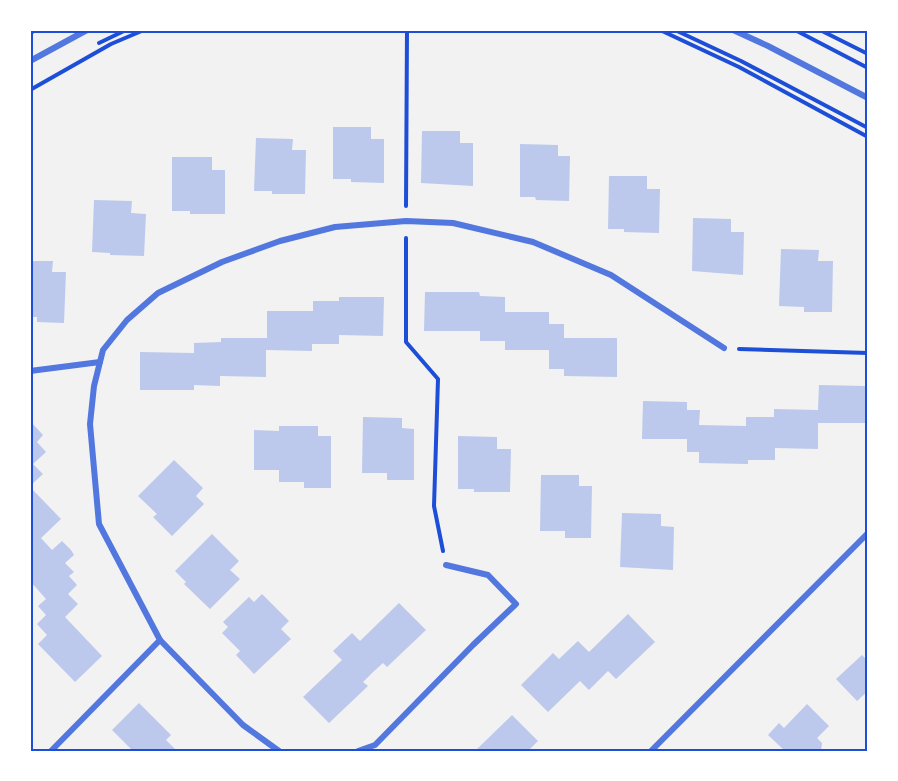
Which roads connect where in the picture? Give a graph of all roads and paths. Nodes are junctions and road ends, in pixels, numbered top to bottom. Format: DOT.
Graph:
graph roads {
  1 [pos="36,30"];
  2 [pos="87,30"];
  3 [pos="144,30"];
  4 [pos="407,30"];
  5 [pos="660,30"];
  6 [pos="675,30"];
  7 [pos="733,30"];
  8 [pos="795,30"];
  9 [pos="820,30"];
  10 [pos="30,33"];
  11 [pos="868,54"];
  12 [pos="30,60"];
  13 [pos="868,68"];
  14 [pos="30,90"];
  15 [pos="868,98"];
  16 [pos="868,128"];
  17 [pos="868,137"];
  18 [pos="406,222"];
  19 [pos="724,348"];
  20 [pos="868,353"];
  21 [pos="100,362"];
  22 [pos="30,370"];
  23 [pos="868,533"];
  24 [pos="446,565"];
  25 [pos="160,640"];
  26 [pos="51,751"];
  27 [pos="279,751"];
  28 [pos="358,751"];
  29 [pos="651,751"];
  1 -- 10 [label="path"];
  2 -- 12 [label="street"];
  3 -- 14 [label="path"];
  4 -- 18 [label="path"];
  5 -- 17 [label="path"];
  6 -- 16 [label="path"];
  7 -- 15 [label="street"];
  8 -- 13 [label="path"];
  9 -- 11 [label="path"];
  18 -- 19 [label="street"];
  18 -- 21 [label="street"];
  18 -- 24 [label="path"];
  19 -- 20 [label="path"];
  21 -- 22 [label="street"];
  21 -- 25 [label="street"];
  23 -- 29 [label="street"];
  24 -- 28 [label="street"];
  25 -- 26 [label="street"];
  25 -- 27 [label="street"];
}
